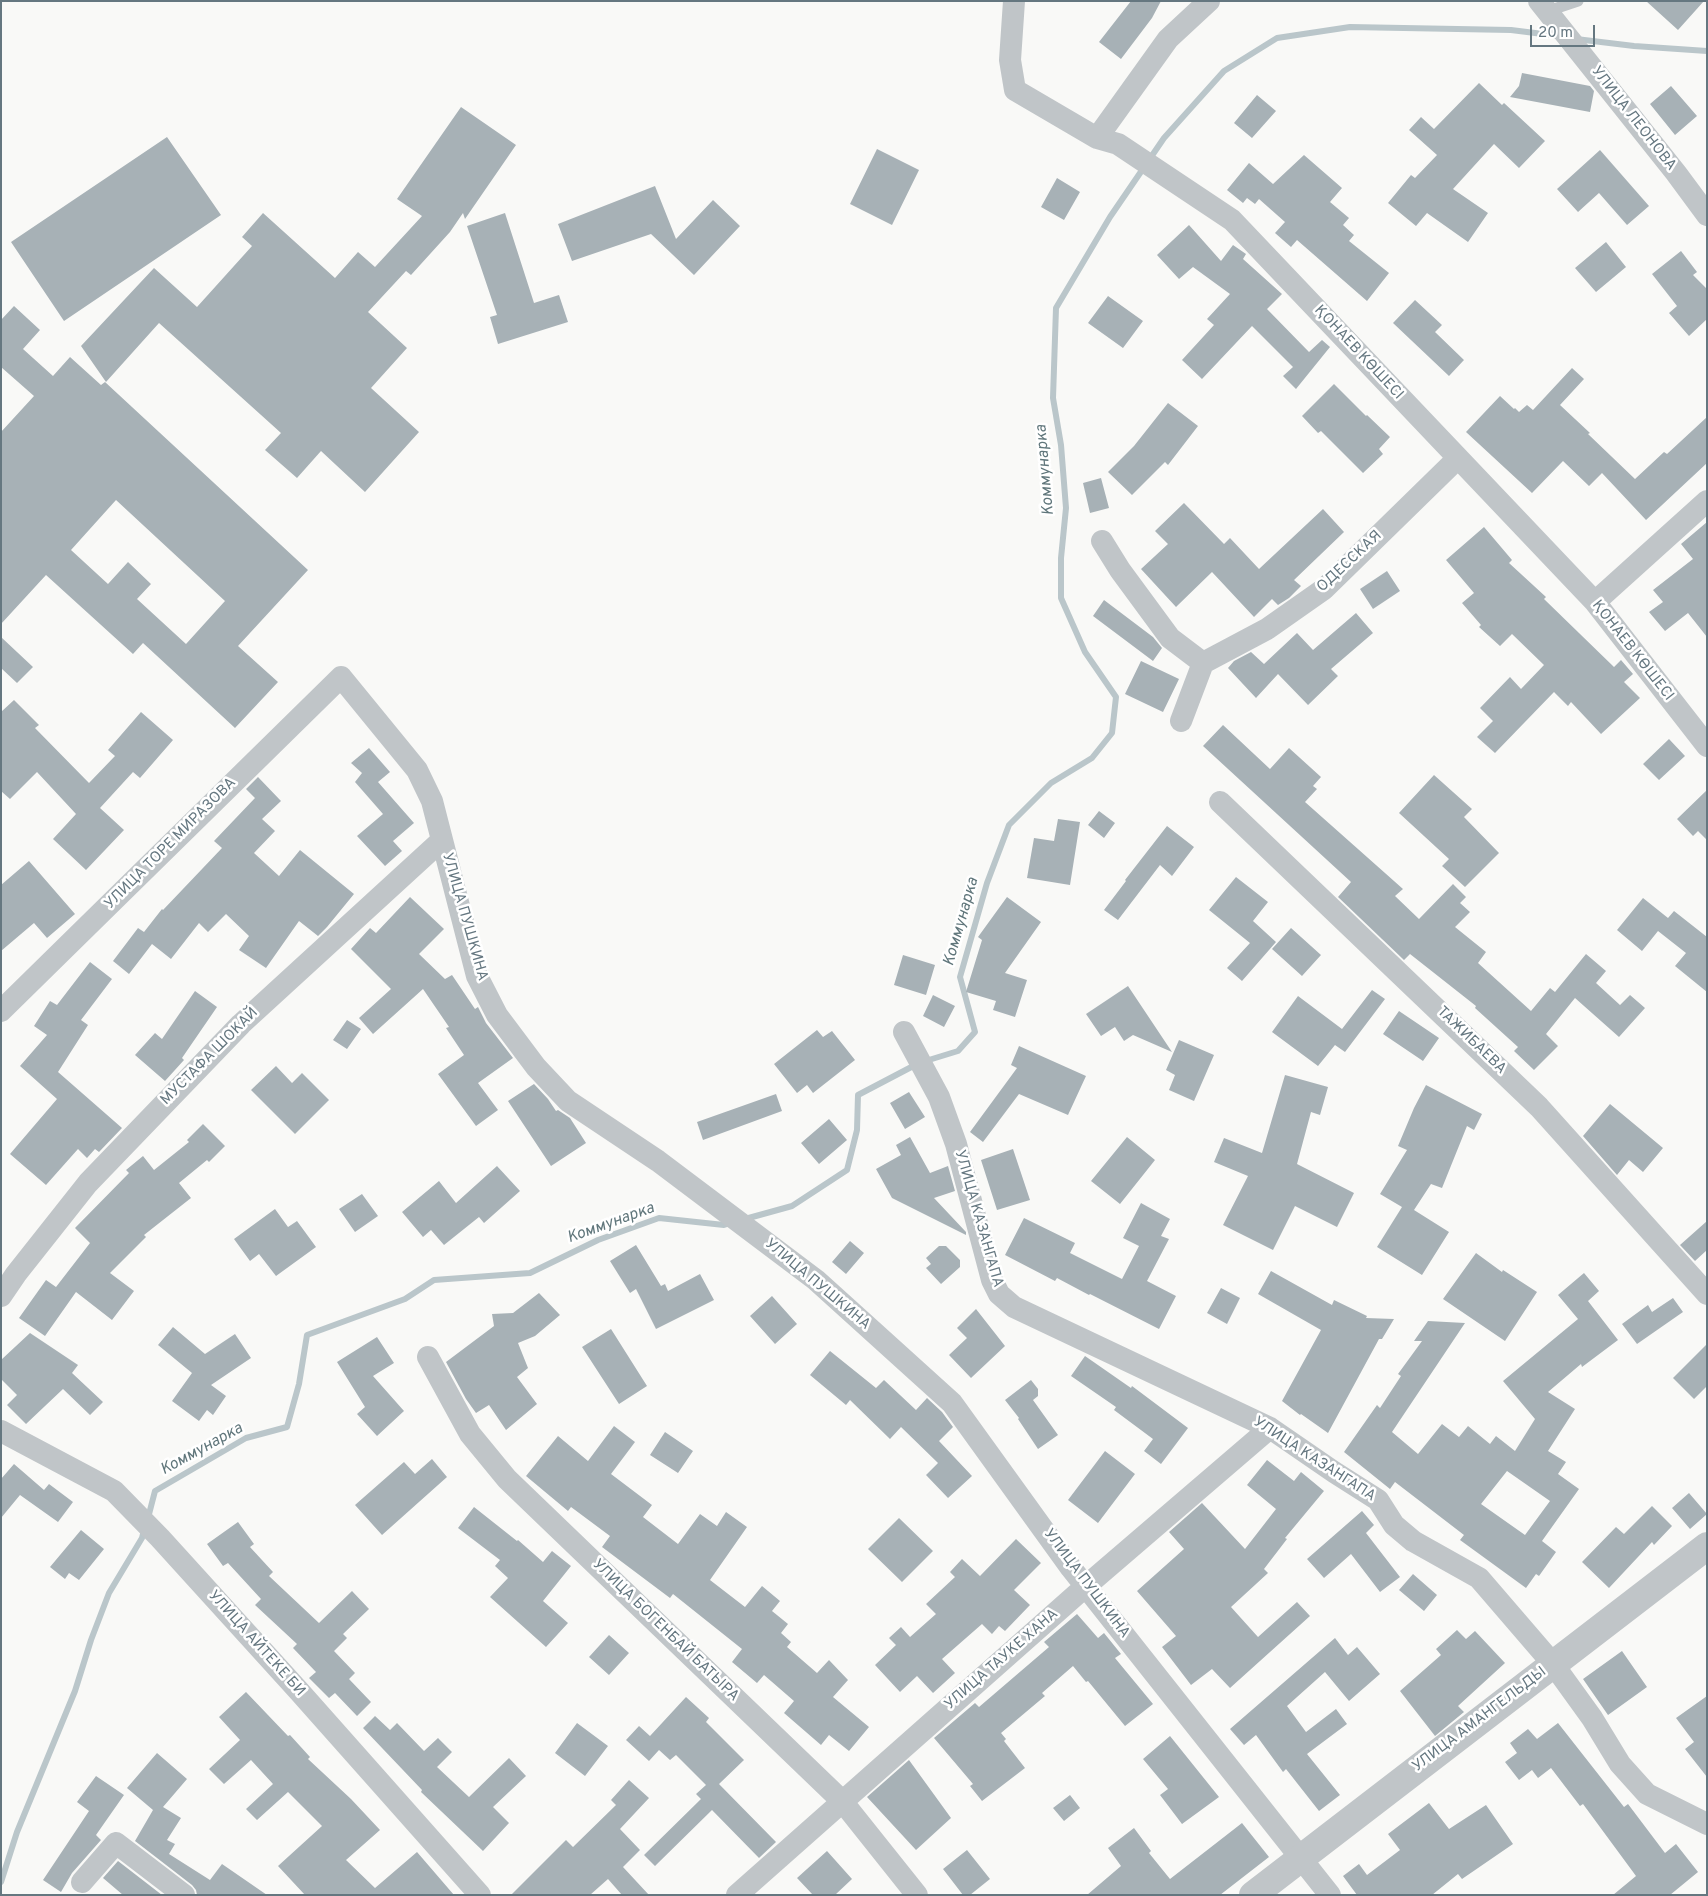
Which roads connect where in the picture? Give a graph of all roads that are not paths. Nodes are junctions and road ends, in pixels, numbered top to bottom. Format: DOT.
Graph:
graph roads {
  1 [pos="1014,1"];
  2 [pos="1209,1"];
  3 [pos="1578,1"];
  4 [pos="1543,6"];
  5 [pos="1108,141"];
  6 [pos="1707,214"];
  7 [pos="1458,458"];
  8 [pos="1707,500"];
  9 [pos="1102,541"];
  10 [pos="1595,602"];
  11 [pos="1203,663"];
  12 [pos="340,677"];
  13 [pos="1181,721"];
  14 [pos="1707,746"];
  15 [pos="1220,802"];
  16 [pos="442,840"];
  17 [pos="1,1011"];
  18 [pos="904,1032"];
  19 [pos="1707,1294"];
  20 [pos="1,1296"];
  21 [pos="428,1357"];
  22 [pos="1270,1428"];
  23 [pos="1,1431"];
  24 [pos="1707,1546"];
  25 [pos="1086,1586"];
  26 [pos="1554,1664"];
  27 [pos="842,1801"];
  28 [pos="1707,1824"];
  29 [pos="1301,1858"];
  30 [pos="82,1882"];
  31 [pos="184,1895"];
  32 [pos="480,1895"];
  33 [pos="737,1895"];
  34 [pos="917,1895"];
  35 [pos="1253,1895"];
  36 [pos="1330,1895"];
  1 -- 5 [label="street, ҚОНАЕВ КӨШЕСІ"];
  2 -- 5 [label="street"];
  3 -- 4 [label="lane"];
  4 -- 6 [label="street, УЛИЦА ЛЕОНОВА"];
  5 -- 7 [label="street, ҚОНАЕВ КӨШЕСІ"];
  7 -- 10 [label="street, ҚОНАЕВ КӨШЕСІ"];
  7 -- 11 [label="street, ОДЕССКАЯ"];
  8 -- 10 [label="street"];
  9 -- 11 [label="street"];
  10 -- 14 [label="street, ҚОНАЕВ КӨШЕСІ"];
  11 -- 13 [label="street"];
  12 -- 16 [label="street, УЛИЦА ПУШКИНА"];
  12 -- 17 [label="street, УЛИЦА ТОРЕ МИРАЗОВА"];
  15 -- 19 [label="street, ТАЖИБАЕВА"];
  16 -- 20 [label="street, МУСТАФА ШОКАЙ"];
  16 -- 25 [label="street, УЛИЦА ПУШКИНА"];
  18 -- 22 [label="street, УЛИЦА КАЗАНГАПА"];
  21 -- 27 [label="street, УЛИЦА БОГЕНБАЙ БАТЫРА"];
  22 -- 25 [label="street, УЛИЦА ТАУКЕ ХАНА"];
  22 -- 26 [label="street, УЛИЦА КАЗАНГАПА"];
  23 -- 32 [label="street, УЛИЦА АЙТЕКЕ БИ"];
  24 -- 26 [label="street, УЛИЦА АМАНГЕЛЬДЫ"];
  25 -- 27 [label="street, УЛИЦА ТАУКЕ ХАНА"];
  25 -- 29 [label="street, УЛИЦА ПУШКИНА"];
  26 -- 28 [label="street, УЛИЦА КАЗАНГАПА"];
  26 -- 29 [label="street, УЛИЦА АМАНГЕЛЬДЫ"];
  27 -- 33 [label="street, УЛИЦА ТАУКЕ ХАНА"];
  27 -- 34 [label="street, УЛИЦА БОГЕНБАЙ БАТЫРА"];
  29 -- 35 [label="street, УЛИЦА АМАНГЕЛЬДЫ"];
  29 -- 36 [label="street, УЛИЦА ПУШКИНА"];
  30 -- 31 [label="street"];
}
